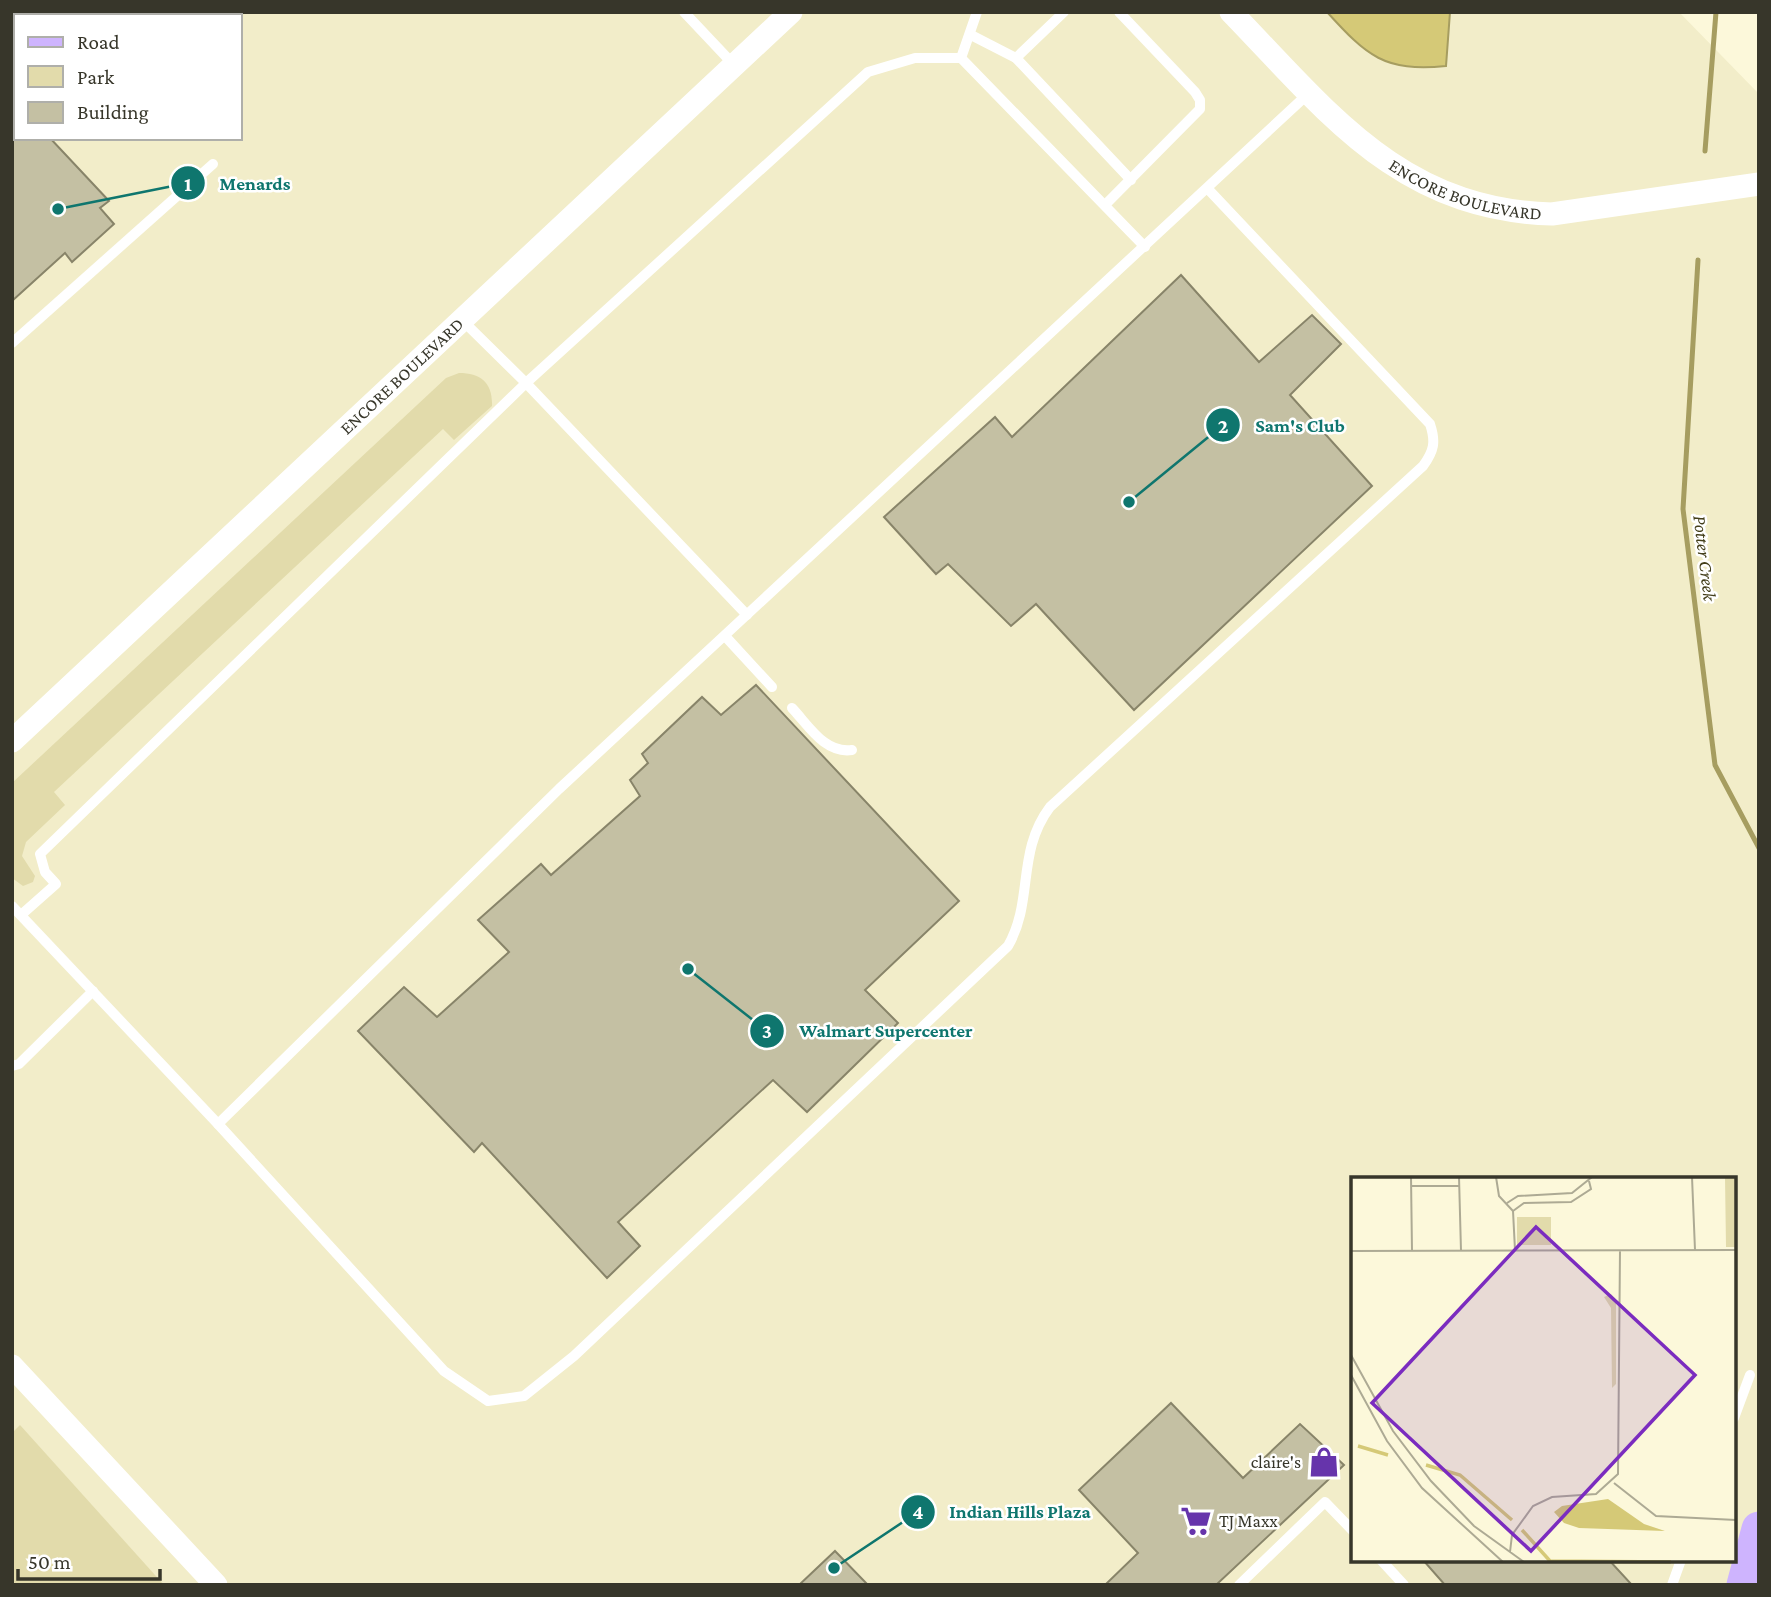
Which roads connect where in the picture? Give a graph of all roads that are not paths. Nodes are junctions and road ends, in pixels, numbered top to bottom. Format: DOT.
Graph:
graph roads {
  1 [pos="684,12"];
  2 [pos="791,12"];
  3 [pos="976,12"];
  4 [pos="1064,12"];
  5 [pos="1119,12"];
  6 [pos="1231,12"];
  7 [pos="971,35"];
  8 [pos="961,58"];
  9 [pos="1016,58"];
  10 [pos="734,65"];
  11 [pos="1310,93"];
  12 [pos="213,164"];
  13 [pos="1131,180"];
  14 [pos="1759,184"];
  15 [pos="1207,188"];
  16 [pos="1105,205"];
  17 [pos="1144,247"];
  18 [pos="462,320"];
  19 [pos="12,343"];
  20 [pos="526,383"];
  21 [pos="747,615"];
  22 [pos="725,636"];
  23 [pos="772,687"];
  24 [pos="792,708"];
  25 [pos="12,741"];
  26 [pos="852,750"];
  27 [pos="12,906"];
  28 [pos="21,915"];
  29 [pos="93,991"];
  30 [pos="14,1067"];
  31 [pos="218,1124"];
  32 [pos="13,1367"];
  33 [pos="1750,1375"];
  34 [pos="1736,1413"];
  35 [pos="1351,1529"];
  36 [pos="1759,1529"];
  37 [pos="1383,1562"];
  38 [pos="1680,1562"];
  39 [pos="216,1585"];
  40 [pos="1239,1585"];
  41 [pos="1404,1585"];
  42 [pos="1672,1585"];
  43 [pos="1744,1585"];
  1 -- 10 [label="lane"];
  2 -- 10 [label="street, ENCORE BOULEVARD"];
  3 -- 7 [label="lane"];
  4 -- 9 [label="lane"];
  5 -- 13 [label="lane"];
  6 -- 11 [label="street, ENCORE BOULEVARD"];
  7 -- 8 [label="lane"];
  7 -- 9 [label="lane"];
  8 -- 16 [label="lane"];
  8 -- 20 [label="lane"];
  9 -- 13 [label="lane"];
  10 -- 18 [label="street, ENCORE BOULEVARD"];
  11 -- 14 [label="street, ENCORE BOULEVARD"];
  11 -- 15 [label="lane"];
  12 -- 19 [label="lane"];
  13 -- 16 [label="lane"];
  15 -- 17 [label="lane"];
  15 -- 31 [label="lane"];
  16 -- 17 [label="lane"];
  17 -- 21 [label="lane"];
  18 -- 20 [label="lane"];
  18 -- 25 [label="street, ENCORE BOULEVARD"];
  20 -- 21 [label="lane"];
  20 -- 28 [label="lane"];
  21 -- 22 [label="lane"];
  22 -- 23 [label="lane"];
  22 -- 31 [label="lane"];
  24 -- 26 [label="lane"];
  27 -- 28 [label="lane"];
  28 -- 29 [label="lane"];
  29 -- 30 [label="lane"];
  29 -- 31 [label="lane"];
  32 -- 39 [label="street"];
  33 -- 34 [label="lane"];
  35 -- 40 [label="lane"];
  36 -- 43 [label="main road"];
  37 -- 41 [label="lane"];
  38 -- 42 [label="lane"];
}
